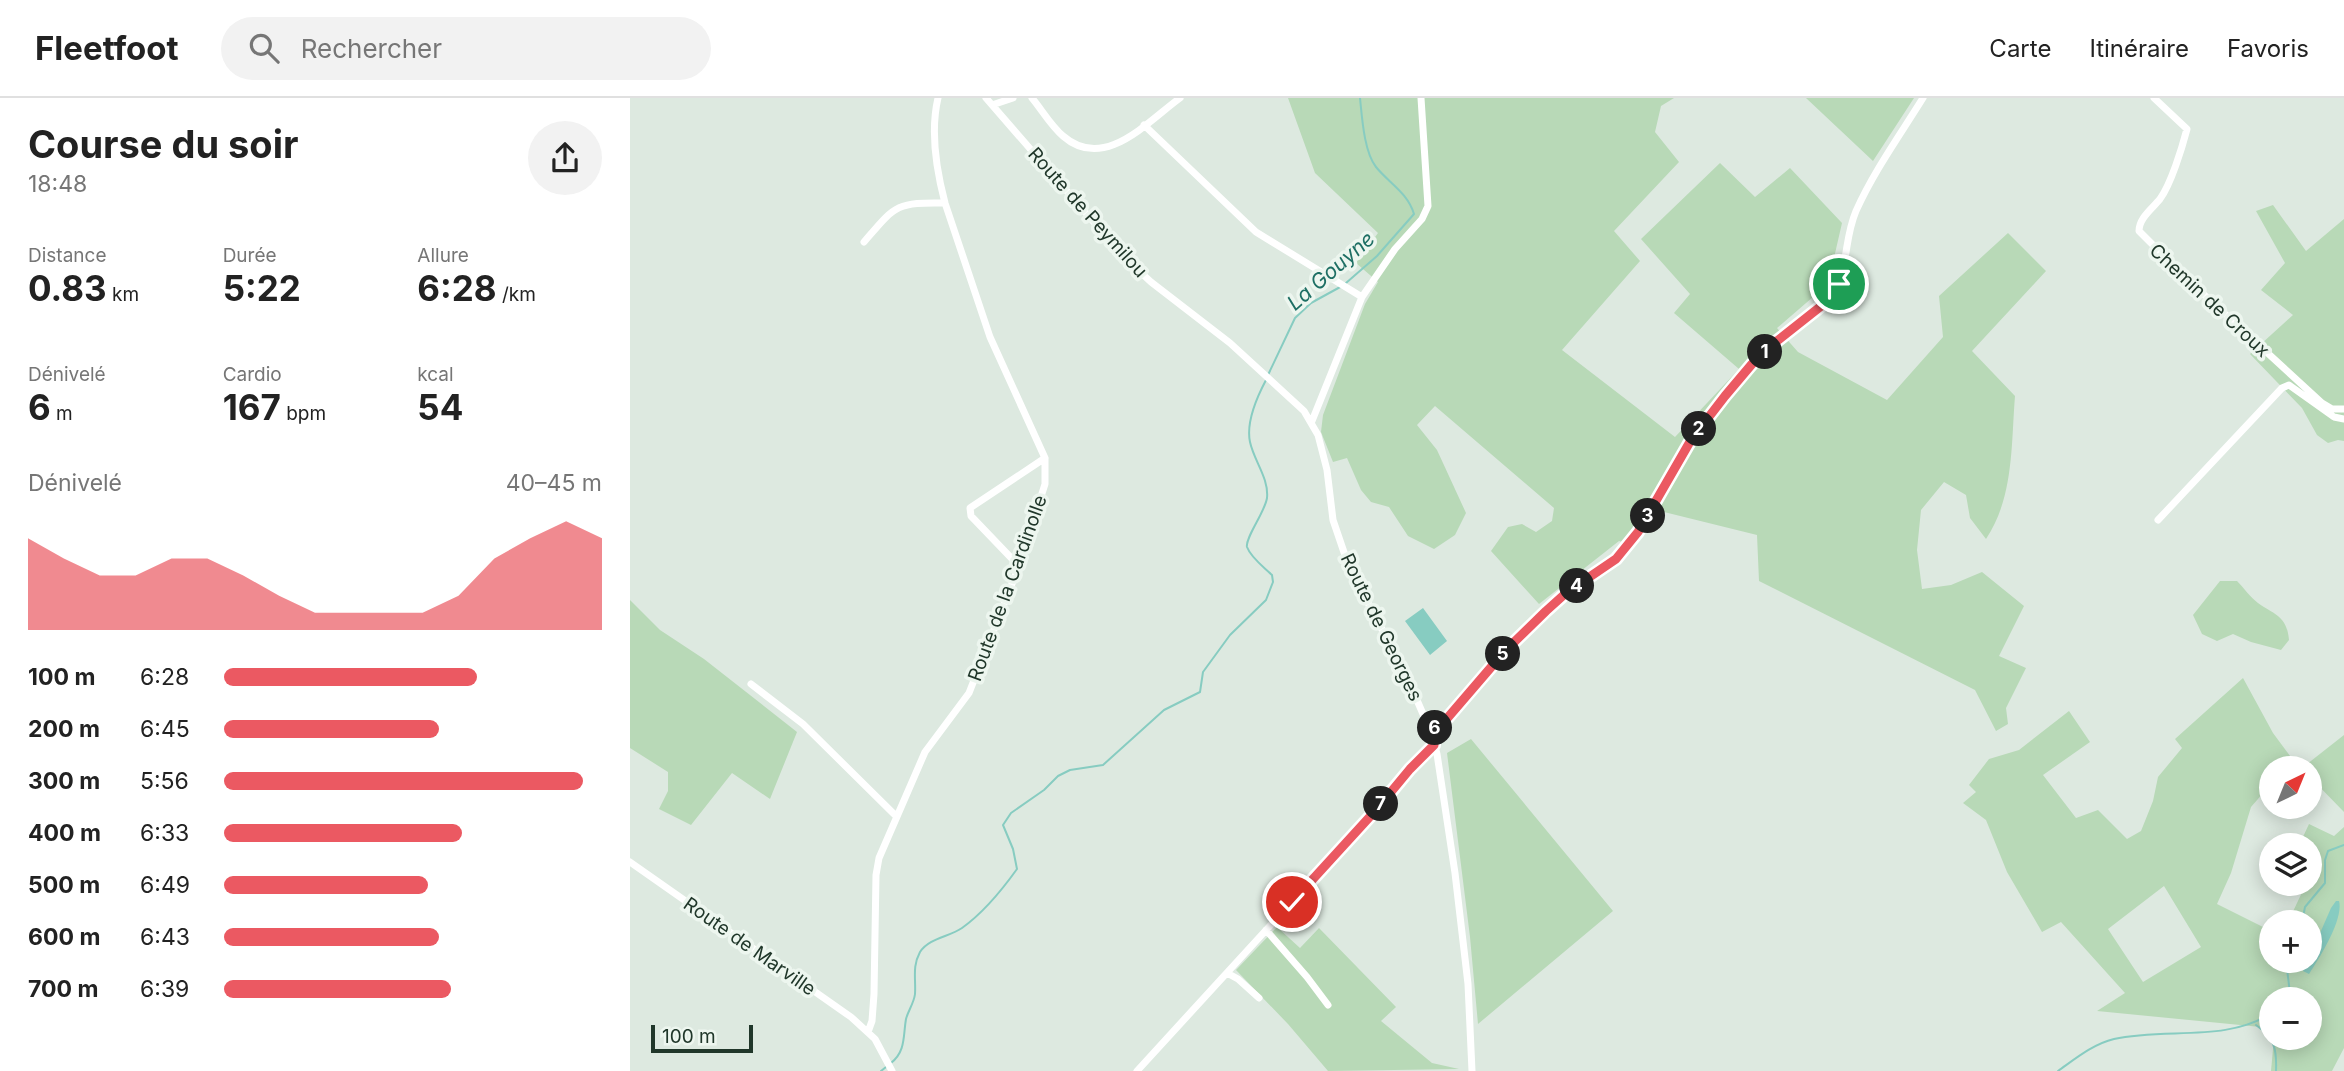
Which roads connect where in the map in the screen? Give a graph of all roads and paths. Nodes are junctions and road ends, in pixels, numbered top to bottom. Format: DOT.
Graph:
graph roads {
  1 [pos="938,98"];
  2 [pos="1013,98"];
  3 [pos="1032,98"];
  4 [pos="1180,98"];
  5 [pos="1421,98"];
  6 [pos="1923,98"];
  7 [pos="2154,98"];
  8 [pos="989,101"];
  9 [pos="1144,125"];
  10 [pos="945,202"];
  11 [pos="864,242"];
  12 [pos="1362,297"];
  13 [pos="1262,372"];
  14 [pos="2344,409"];
  15 [pos="2344,419"];
  16 [pos="1312,421"];
  17 [pos="1045,458"];
  18 [pos="2158,520"];
  19 [pos="1019,566"];
  20 [pos="751,684"];
  21 [pos="1430,730"];
  22 [pos="1434,745"];
  23 [pos="896,816"];
  24 [pos="630,862"];
  25 [pos="1266,930"];
  26 [pos="1227,973"];
  27 [pos="1259,998"];
  28 [pos="1328,1004"];
  29 [pos="868,1032"];
  30 [pos="892,1070"];
  31 [pos="1137,1071"];
  32 [pos="1472,1071"];
  1 -- 10 [label="street, Route de la Cardinolle"];
  2 -- 8 [label="street"];
  3 -- 9 [label="street"];
  4 -- 9 [label="street"];
  5 -- 12 [label="street"];
  6 -- 21 [label="street"];
  7 -- 14 [label="street, Chemin de Croux"];
  8 -- 13 [label="street, Route de Peymilou"];
  9 -- 12 [label="street"];
  10 -- 11 [label="street"];
  10 -- 17 [label="street, Route de la Cardinolle"];
  12 -- 16 [label="street"];
  13 -- 16 [label="street, Route de Georges"];
  15 -- 18 [label="street"];
  16 -- 21 [label="street, Route de Georges"];
  17 -- 19 [label="street, Route de la Cardinolle"];
  17 -- 19 [label="street"];
  19 -- 23 [label="street, Route de la Cardinolle"];
  20 -- 23 [label="street"];
  21 -- 22 [label="street, Route de Georges"];
  22 -- 25 [label="street"];
  22 -- 32 [label="street, Route de Georges"];
  23 -- 29 [label="street, Route de la Cardinolle"];
  24 -- 29 [label="street, Route de Marville"];
  25 -- 26 [label="street"];
  25 -- 28 [label="street"];
  26 -- 27 [label="street"];
  26 -- 31 [label="street"];
  29 -- 30 [label="street, Route de Marville"];
}
